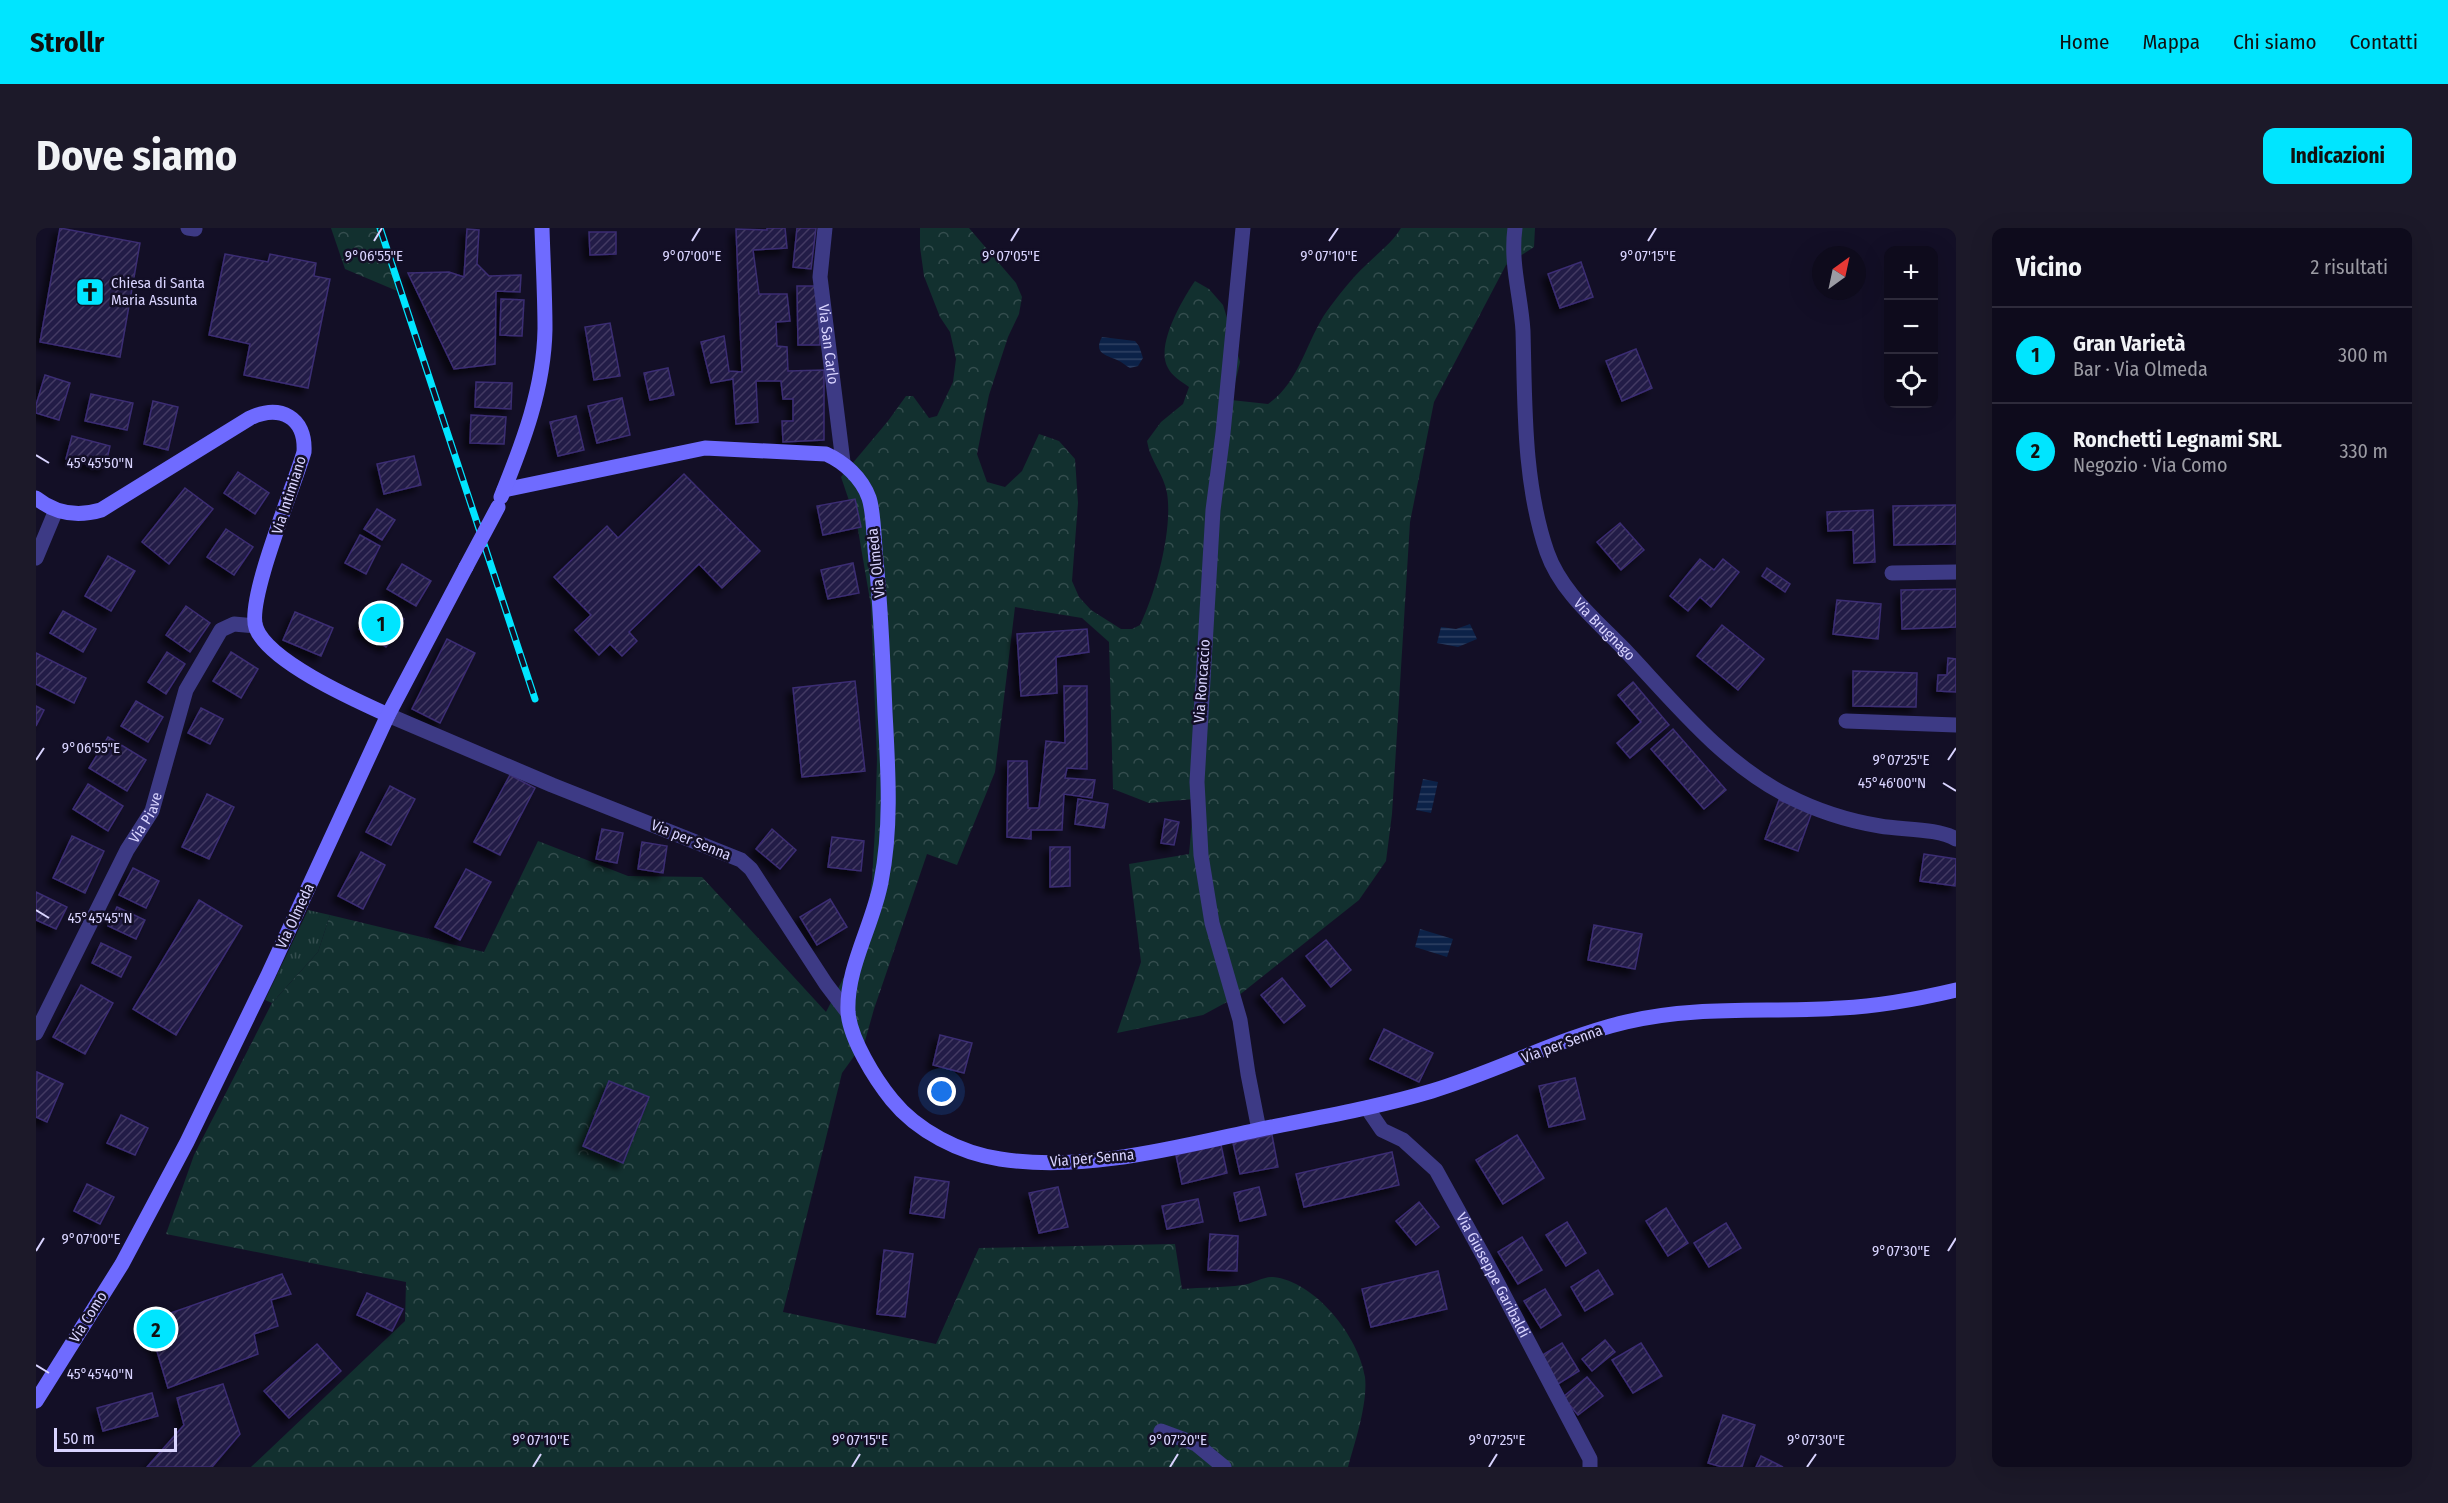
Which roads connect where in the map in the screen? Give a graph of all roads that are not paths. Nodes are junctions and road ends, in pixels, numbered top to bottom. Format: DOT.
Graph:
graph roads {
  1 [pos="542,228"];
  2 [pos="825,228"];
  3 [pos="1243,228"];
  4 [pos="1515,228"];
  5 [pos="843,462"];
  6 [pos="504,490"];
  7 [pos="36,498"];
  8 [pos="56,510"];
  9 [pos="36,558"];
  10 [pos="1956,572"];
  11 [pos="1892,573"];
  12 [pos="256,626"];
  13 [pos="388,715"];
  14 [pos="1846,721"];
  15 [pos="1956,725"];
  16 [pos="1956,839"];
  17 [pos="1956,990"];
  18 [pos="848,1013"];
  19 [pos="36,1033"];
  20 [pos="1367,1108"];
  21 [pos="1259,1130"];
  22 [pos="122,1264"];
  23 [pos="36,1401"];
  24 [pos="1161,1431"];
  25 [pos="1224,1467"];
  26 [pos="1590,1467"];
  1 -- 6 [label="street, Via Olmeda"];
  2 -- 5 [label="street, Via San Carlo"];
  3 -- 21 [label="street, Via Roncaccio"];
  4 -- 16 [label="street, Via Brugnago"];
  5 -- 6 [label="street"];
  5 -- 18 [label="street, Via Olmeda"];
  6 -- 13 [label="street, Via Olmeda, bridge"];
  7 -- 8 [label="street, Via Intimiano"];
  8 -- 9 [label="street"];
  8 -- 12 [label="street, Via Intimiano"];
  10 -- 11 [label="street"];
  12 -- 13 [label="street"];
  12 -- 19 [label="street, Via Piave"];
  13 -- 18 [label="street, Via per Senna"];
  13 -- 22 [label="street, Via Olmeda"];
  14 -- 15 [label="street"];
  17 -- 20 [label="street, Via per Senna"];
  18 -- 21 [label="street, Via per Senna"];
  20 -- 21 [label="street, Via per Senna"];
  20 -- 26 [label="street, Via Giuseppe Garibaldi"];
  22 -- 23 [label="street, Via Como"];
  24 -- 25 [label="street"];
}
